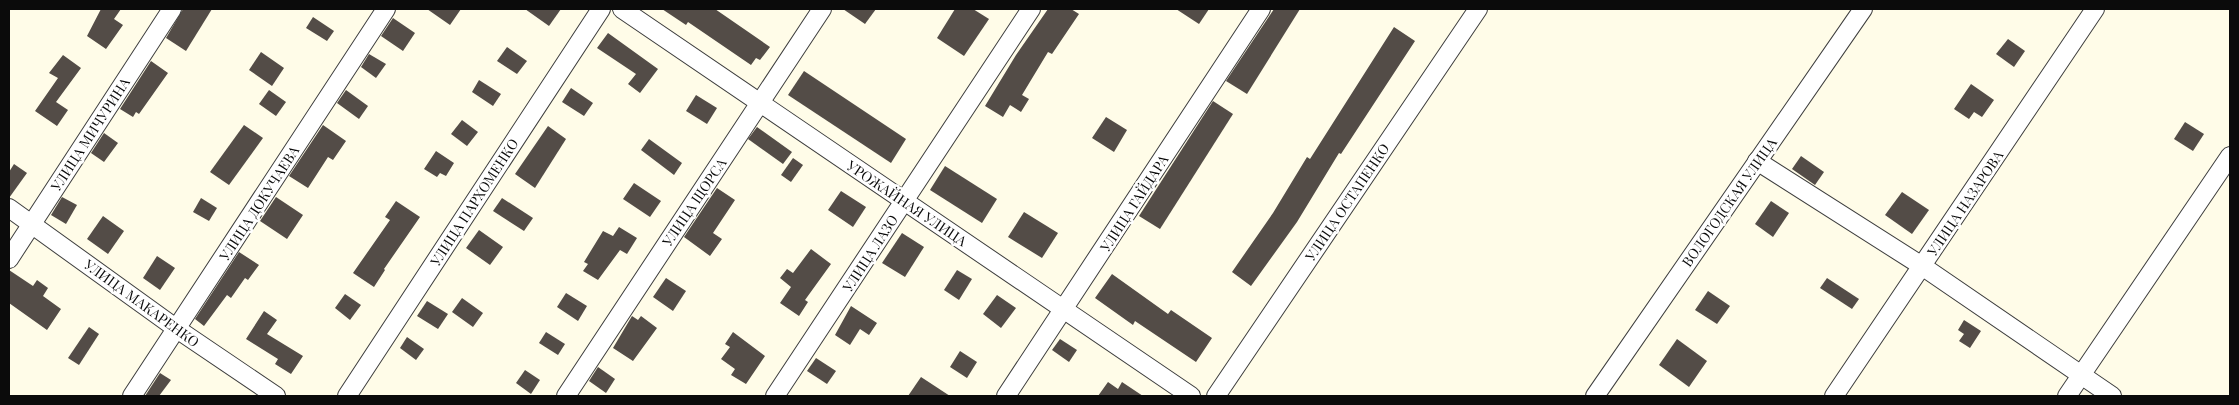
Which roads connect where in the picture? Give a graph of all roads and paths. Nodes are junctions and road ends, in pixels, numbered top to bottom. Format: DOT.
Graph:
graph roads {
  1 [pos="172,9"];
  2 [pos="386,9"];
  3 [pos="601,9"];
  4 [pos="622,9"];
  5 [pos="822,9"];
  6 [pos="1031,9"];
  7 [pos="1261,9"];
  8 [pos="1478,9"];
  9 [pos="1863,9"];
  10 [pos="2095,9"];
  11 [pos="760,103"];
  12 [pos="2230,156"];
  13 [pos="1757,161"];
  14 [pos="904,201"];
  15 [pos="9,208"];
  16 [pos="32,223"];
  17 [pos="9,259"];
  18 [pos="1922,266"];
  19 [pos="1063,309"];
  20 [pos="177,329"];
  21 [pos="2081,376"];
  22 [pos="132,396"];
  23 [pos="276,396"];
  24 [pos="347,396"];
  25 [pos="566,396"];
  26 [pos="775,396"];
  27 [pos="1006,396"];
  28 [pos="1191,396"];
  29 [pos="1216,396"];
  30 [pos="1595,396"];
  31 [pos="1834,396"];
  32 [pos="2067,396"];
  33 [pos="2112,396"];
  1 -- 16 [label="street, УЛИЦА МИЧУРИНА"];
  2 -- 20 [label="street, УЛИЦА ДОКУЧАЕВА"];
  3 -- 24 [label="street, УЛИЦА ПАРХОМЕНКО"];
  4 -- 11 [label="street, УРОЖАЙНАЯ УЛИЦА"];
  5 -- 11 [label="street, УЛИЦА ЩОРСА"];
  6 -- 14 [label="street, УЛИЦА ЛАЗО"];
  7 -- 19 [label="street, УЛИЦА ГАЙДАРА"];
  8 -- 29 [label="street, УЛИЦА ОСТАПЕНКО"];
  9 -- 13 [label="street, ВОЛОГОДСКАЯ УЛИЦА"];
  10 -- 18 [label="street, УЛИЦА НАЗАРОВА"];
  11 -- 14 [label="street, УРОЖАЙНАЯ УЛИЦА"];
  11 -- 25 [label="street, УЛИЦА ЩОРСА"];
  12 -- 21 [label="street"];
  13 -- 18 [label="street"];
  13 -- 30 [label="street, ВОЛОГОДСКАЯ УЛИЦА"];
  14 -- 19 [label="street, УРОЖАЙНАЯ УЛИЦА"];
  14 -- 26 [label="street, УЛИЦА ЛАЗО"];
  15 -- 16 [label="street, УЛИЦА МАКАРЕНКО"];
  16 -- 17 [label="street, УЛИЦА МИЧУРИНА"];
  16 -- 20 [label="street, УЛИЦА МАКАРЕНКО"];
  18 -- 21 [label="street"];
  18 -- 31 [label="street, УЛИЦА НАЗАРОВА"];
  19 -- 27 [label="street, УЛИЦА ГАЙДАРА"];
  19 -- 28 [label="street, УРОЖАЙНАЯ УЛИЦА"];
  20 -- 22 [label="street, УЛИЦА ДОКУЧАЕВА"];
  20 -- 23 [label="street, УЛИЦА МАКАРЕНКО"];
  21 -- 32 [label="street"];
  21 -- 33 [label="street"];
}
